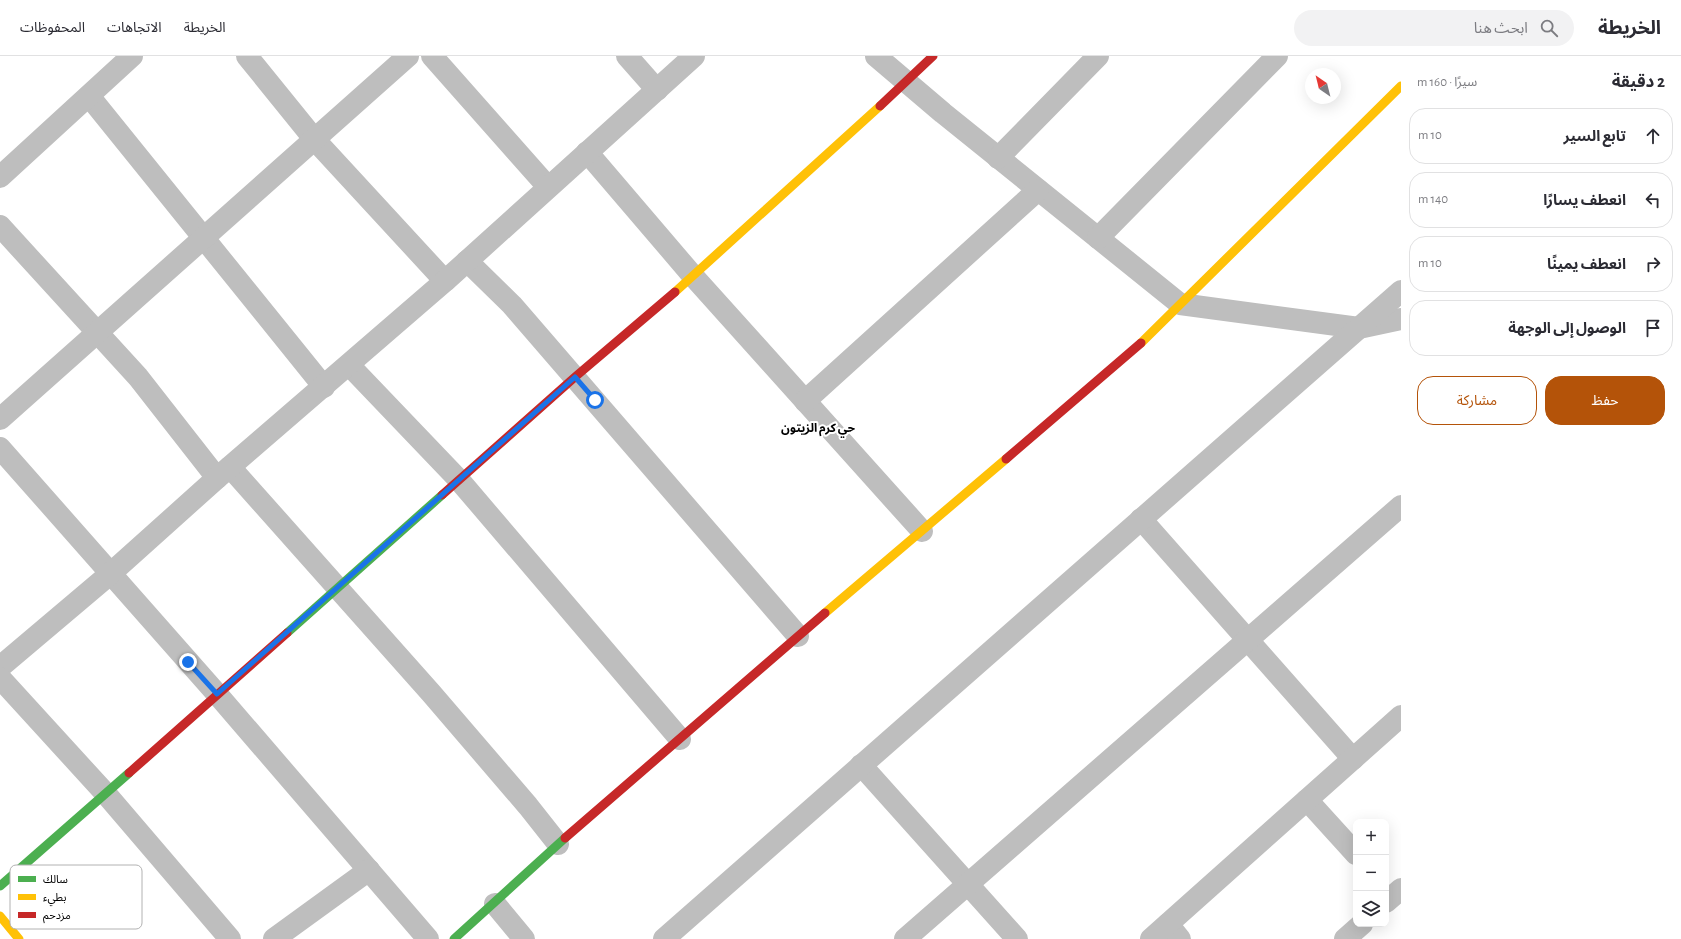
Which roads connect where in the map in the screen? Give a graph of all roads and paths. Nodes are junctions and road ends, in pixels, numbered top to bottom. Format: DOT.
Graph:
graph roads {
  1 [pos="132,56"];
  2 [pos="246,56"];
  3 [pos="408,56"];
  4 [pos="432,56"];
  5 [pos="627,56"];
  6 [pos="694,56"];
  7 [pos="876,56"];
  8 [pos="933,56"];
  9 [pos="1098,56"];
  10 [pos="1277,56"];
  11 [pos="907,82"];
  12 [pos="1401,86"];
  13 [pos="657,90"];
  14 [pos="89,96"];
  15 [pos="315,140"];
  16 [pos="587,152"];
  17 [pos="998,158"];
  18 [pos="0,176"];
  19 [pos="548,187"];
  20 [pos="1038,190"];
  21 [pos="0,226"];
  22 [pos="1098,238"];
  23 [pos="204,239"];
  24 [pos="467,261"];
  25 [pos="693,276"];
  26 [pos="445,281"];
  27 [pos="1401,291"];
  28 [pos="1180,304"];
  29 [pos="1401,319"];
  30 [pos="1359,328"];
  31 [pos="98,334"];
  32 [pos="349,365"];
  33 [pos="575,377"];
  34 [pos="324,387"];
  35 [pos="805,401"];
  36 [pos="0,419"];
  37 [pos="0,448"];
  38 [pos="224,473"];
  39 [pos="459,480"];
  40 [pos="1401,506"];
  41 [pos="1141,519"];
  42 [pos="922,531"];
  43 [pos="110,574"];
  44 [pos="337,589"];
  45 [pos="798,636"];
  46 [pos="1248,640"];
  47 [pos="0,667"];
  48 [pos="0,678"];
  49 [pos="217,694"];
  50 [pos="1401,716"];
  51 [pos="680,739"];
  52 [pos="1353,759"];
  53 [pos="861,765"];
  54 [pos="106,794"];
  55 [pos="1307,800"];
  56 [pos="558,844"];
  57 [pos="1353,851"];
  58 [pos="24,865"];
  59 [pos="369,870"];
  60 [pos="10,877"];
  61 [pos="968,884"];
  62 [pos="0,886"];
  63 [pos="494,904"];
  64 [pos="0,916"];
  65 [pos="1359,927"];
  66 [pos="10,928"];
  67 [pos="11,929"];
  68 [pos="1174,932"];
  69 [pos="19,939"];
  70 [pos="230,939"];
  71 [pos="274,939"];
  72 [pos="428,939"];
  73 [pos="454,939"];
  74 [pos="524,939"];
  75 [pos="664,939"];
  76 [pos="905,939"];
  77 [pos="1017,939"];
  78 [pos="1151,939"];
  79 [pos="1345,939"];
  1 -- 14 [label="street"];
  2 -- 15 [label="street"];
  3 -- 15 [label="street"];
  4 -- 19 [label="street"];
  5 -- 13 [label="street"];
  6 -- 13 [label="street"];
  7 -- 11 [label="street"];
  8 -- 11 [label="street"];
  9 -- 17 [label="street"];
  10 -- 22 [label="street"];
  11 -- 17 [label="street"];
  11 -- 25 [label="street"];
  12 -- 28 [label="street"];
  13 -- 16 [label="street"];
  14 -- 18 [label="street"];
  14 -- 23 [label="street"];
  15 -- 23 [label="street"];
  15 -- 26 [label="street"];
  16 -- 19 [label="street"];
  16 -- 25 [label="street"];
  17 -- 20 [label="street"];
  19 -- 24 [label="street"];
  20 -- 22 [label="street"];
  20 -- 35 [label="street"];
  21 -- 31 [label="street"];
  22 -- 28 [label="street"];
  23 -- 31 [label="street"];
  23 -- 34 [label="street"];
  24 -- 26 [label="street"];
  24 -- 33 [label="street"];
  25 -- 33 [label="street"];
  25 -- 35 [label="street"];
  26 -- 32 [label="street"];
  27 -- 30 [label="street"];
  28 -- 30 [label="street"];
  28 -- 42 [label="street"];
  29 -- 30 [label="street"];
  30 -- 41 [label="street"];
  31 -- 36 [label="street"];
  31 -- 38 [label="street"];
  32 -- 34 [label="street"];
  32 -- 39 [label="street"];
  33 -- 39 [label="street"];
  33 -- 45 [label="street"];
  34 -- 38 [label="street"];
  35 -- 42 [label="street"];
  37 -- 43 [label="street"];
  38 -- 43 [label="street"];
  38 -- 44 [label="street"];
  39 -- 44 [label="street"];
  39 -- 51 [label="street"];
  40 -- 46 [label="street"];
  41 -- 46 [label="street"];
  41 -- 53 [label="street"];
  42 -- 45 [label="street"];
  43 -- 47 [label="street"];
  43 -- 49 [label="street"];
  44 -- 49 [label="street"];
  44 -- 56 [label="street"];
  45 -- 51 [label="street"];
  46 -- 52 [label="street"];
  46 -- 61 [label="street"];
  48 -- 54 [label="street"];
  49 -- 54 [label="street"];
  49 -- 59 [label="street"];
  50 -- 52 [label="street"];
  51 -- 56 [label="street"];
  52 -- 55 [label="street"];
  53 -- 61 [label="street"];
  53 -- 75 [label="street"];
  54 -- 58 [label="street"];
  54 -- 70 [label="street"];
  55 -- 57 [label="street"];
  55 -- 68 [label="street"];
  56 -- 63 [label="street"];
  59 -- 71 [label="street"];
  59 -- 72 [label="street"];
  60 -- 62 [label="street"];
  61 -- 76 [label="street"];
  61 -- 77 [label="street"];
  63 -- 73 [label="street"];
  63 -- 74 [label="street"];
  64 -- 66 [label="street"];
  65 -- 79 [label="street"];
  67 -- 69 [label="street"];
  68 -- 78 [label="street"];
}
